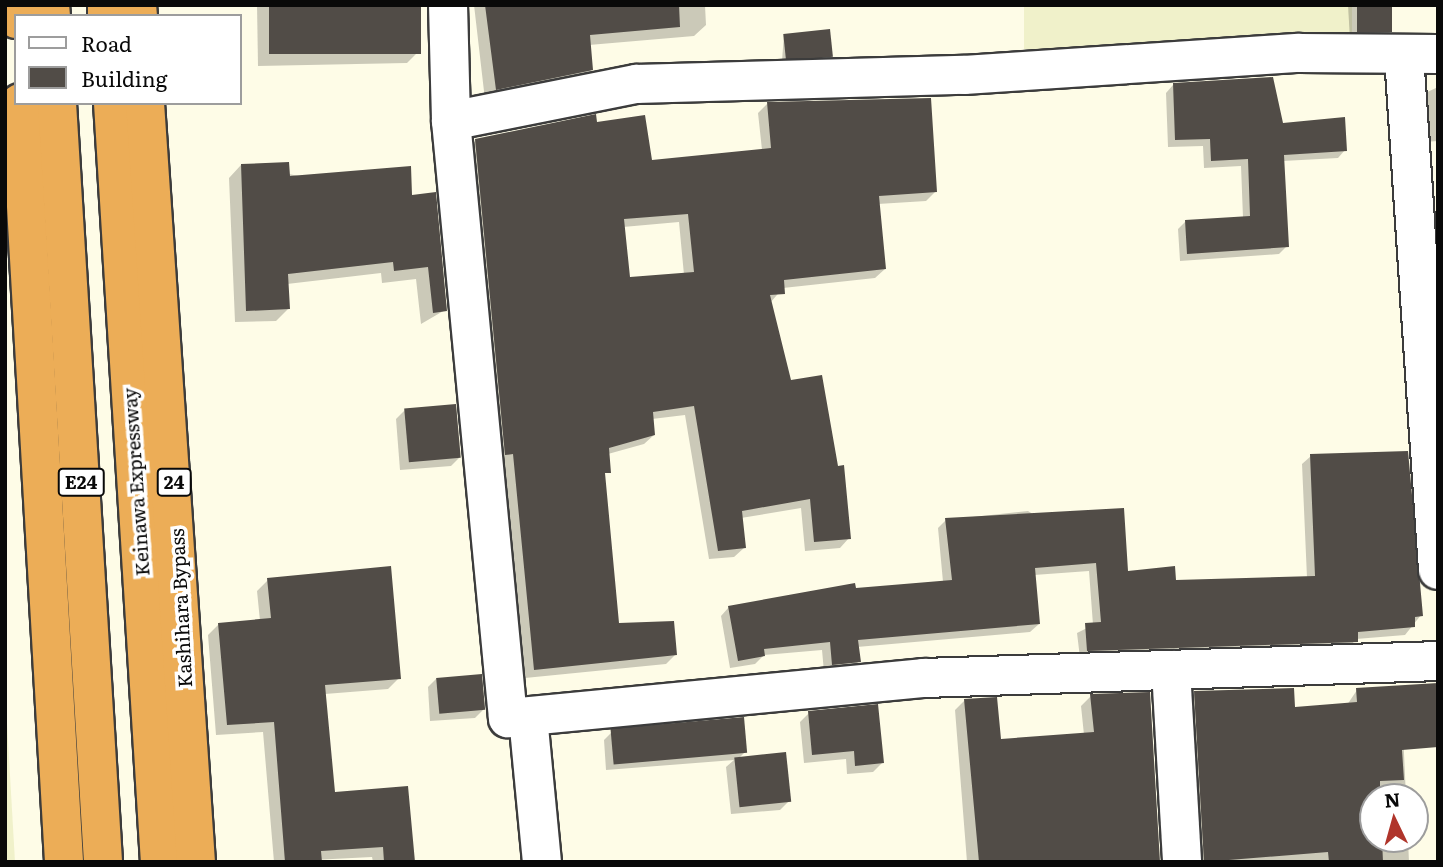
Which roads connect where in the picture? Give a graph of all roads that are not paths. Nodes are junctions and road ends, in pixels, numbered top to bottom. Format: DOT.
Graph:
graph roads {
  1 [pos="448,5"];
  2 [pos="1421,55"];
  3 [pos="20,105"];
  4 [pos="57,105"];
  5 [pos="113,105"];
  6 [pos="145,105"];
  7 [pos="451,121"];
  8 [pos="1438,570"];
  9 [pos="1438,661"];
  10 [pos="1171,670"];
  11 [pos="528,716"];
  12 [pos="64,862"];
  13 [pos="103,862"];
  14 [pos="160,862"];
  15 [pos="196,862"];
  16 [pos="542,862"];
  17 [pos="1182,862"];
  1 -- 7 [label="street"];
  2 -- 7 [label="street"];
  2 -- 8 [label="street"];
  3 -- 12 [label="highway"];
  4 -- 13 [label="highway, E24"];
  5 -- 14 [label="highway, Keinawa Expressway"];
  6 -- 15 [label="highway, Kashihara Bypass / 24"];
  7 -- 11 [label="street"];
  9 -- 10 [label="street"];
  10 -- 11 [label="street"];
  10 -- 17 [label="street"];
  11 -- 16 [label="street"];
}
